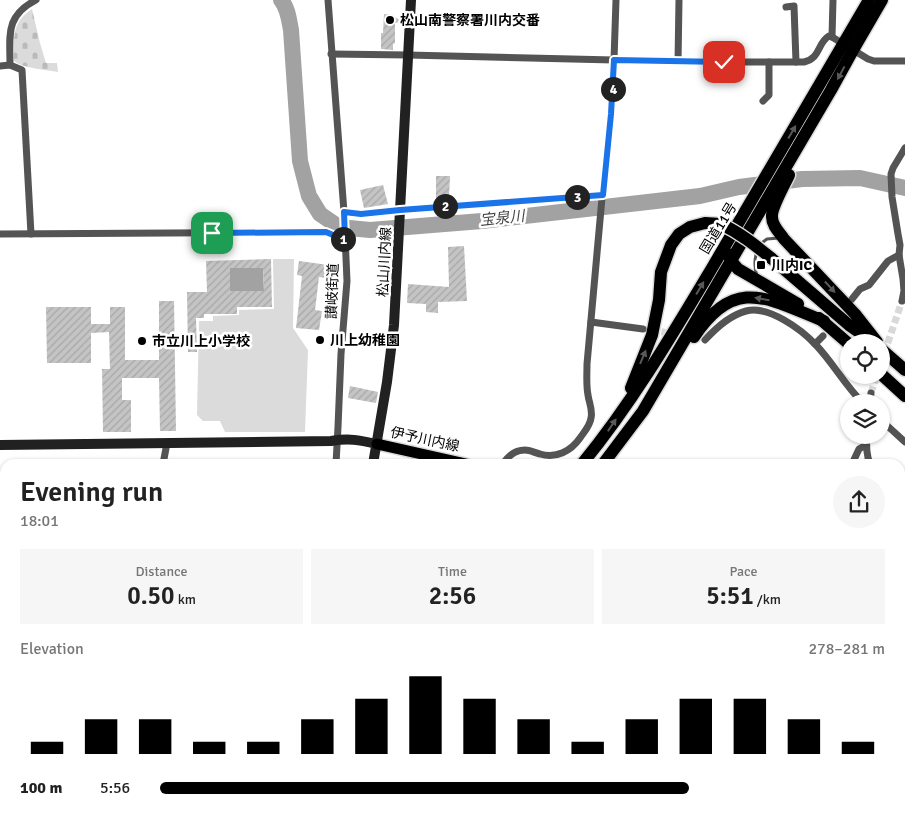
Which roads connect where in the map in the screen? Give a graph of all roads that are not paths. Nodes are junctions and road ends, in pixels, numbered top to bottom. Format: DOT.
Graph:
graph roads {
  1 [pos="36,0"];
  2 [pos="328,0"];
  3 [pos="411,0"];
  4 [pos="616,0"];
  5 [pos="680,0"];
  6 [pos="833,0"];
  7 [pos="869,0"];
  8 [pos="882,0"];
  9 [pos="786,7"];
  10 [pos="842,43"];
  11 [pos="331,54"];
  12 [pos="408,55"];
  13 [pos="614,60"];
  14 [pos="905,61"];
  15 [pos="678,62"];
  16 [pos="769,62"];
  17 [pos="796,62"];
  18 [pos="10,65"];
  19 [pos="0,66"];
  20 [pos="763,101"];
  21 [pos="905,148"];
  22 [pos="778,189"];
  23 [pos="602,196"];
  24 [pos="400,212"];
  25 [pos="344,214"];
  26 [pos="0,234"];
  27 [pos="31,234"];
  28 [pos="345,238"];
  29 [pos="730,238"];
  30 [pos="784,239"];
  31 [pos="899,255"];
  32 [pos="731,261"];
  33 [pos="762,283"];
  34 [pos="905,291"];
  35 [pos="852,299"];
  36 [pos="902,301"];
  37 [pos="824,321"];
  38 [pos="591,322"];
  39 [pos="644,328"];
  40 [pos="863,334"];
  41 [pos="869,334"];
  42 [pos="823,336"];
  43 [pos="840,336"];
  44 [pos="705,340"];
  45 [pos="815,344"];
  46 [pos="890,357"];
  47 [pos="905,370"];
  48 [pos="890,382"];
  49 [pos="854,394"];
  50 [pos="905,396"];
  51 [pos="627,403"];
  52 [pos="643,411"];
  53 [pos="890,428"];
  54 [pos="337,440"];
  55 [pos="905,442"];
  56 [pos="167,443"];
  57 [pos="377,444"];
  58 [pos="0,445"];
  59 [pos="866,446"];
  60 [pos="164,459"];
  61 [pos="336,459"];
  62 [pos="374,459"];
  63 [pos="444,459"];
  64 [pos="507,459"];
  65 [pos="586,459"];
  66 [pos="607,459"];
  67 [pos="854,459"];
  68 [pos="868,459"];
  1 -- 18 [label="street"];
  2 -- 11 [label="street, 讃岐街道"];
  3 -- 12 [label="main road, 松山川内線"];
  4 -- 13 [label="street"];
  5 -- 15 [label="street"];
  6 -- 10 [label="street"];
  7 -- 10 [label="highway, 国道11号"];
  8 -- 10 [label="highway, 国道11号"];
  9 -- 17 [label="street"];
  10 -- 14 [label="street"];
  10 -- 17 [label="street"];
  10 -- 22 [label="highway, 国道11号, one-way"];
  29 -- 10 [label="highway, 国道11号, one-way"];
  11 -- 12 [label="street"];
  11 -- 25 [label="street, 讃岐街道"];
  12 -- 13 [label="street"];
  12 -- 24 [label="main road, 松山川内線"];
  13 -- 15 [label="street"];
  13 -- 23 [label="street"];
  15 -- 16 [label="street"];
  16 -- 17 [label="street"];
  16 -- 20 [label="street"];
  18 -- 19 [label="street"];
  18 -- 27 [label="street"];
  21 -- 31 [label="street"];
  22 -- 30 [label="highway"];
  22 -- 32 [label="highway, 国道11号"];
  23 -- 24 [label="street"];
  23 -- 38 [label="street"];
  24 -- 25 [label="street"];
  24 -- 57 [label="main road, 松山川内線"];
  25 -- 28 [label="street, 讃岐街道"];
  26 -- 27 [label="street"];
  27 -- 28 [label="street"];
  28 -- 54 [label="street, 讃岐街道"];
  29 -- 32 [label="highway"];
  51 -- 29 [label="highway, 国道11号, one-way"];
  30 -- 33 [label="lane"];
  30 -- 41 [label="highway, one-way"];
  31 -- 34 [label="street"];
  31 -- 35 [label="street"];
  32 -- 33 [label="highway"];
  32 -- 52 [label="highway, 国道11号"];
  33 -- 37 [label="highway"];
  34 -- 36 [label="street"];
  37 -- 43 [label="highway"];
  37 -- 52 [label="highway, one-way"];
  38 -- 39 [label="street"];
  38 -- 64 [label="street"];
  51 -- 40 [label="highway, one-way, bridge"];
  42 -- 45 [label="street"];
  44 -- 45 [label="street"];
  45 -- 49 [label="street"];
  46 -- 47 [label="highway"];
  48 -- 50 [label="highway"];
  65 -- 51 [label="highway, 国道11号, one-way"];
  52 -- 66 [label="highway, 国道11号"];
  53 -- 55 [label="street"];
  54 -- 56 [label="main road"];
  54 -- 57 [label="main road"];
  54 -- 61 [label="street, 讃岐街道"];
  56 -- 58 [label="main road"];
  56 -- 60 [label="street"];
  57 -- 62 [label="main road, 松山川内線"];
  57 -- 63 [label="main road, 伊予川内線"];
  59 -- 67 [label="street"];
  59 -- 68 [label="street"];
}
